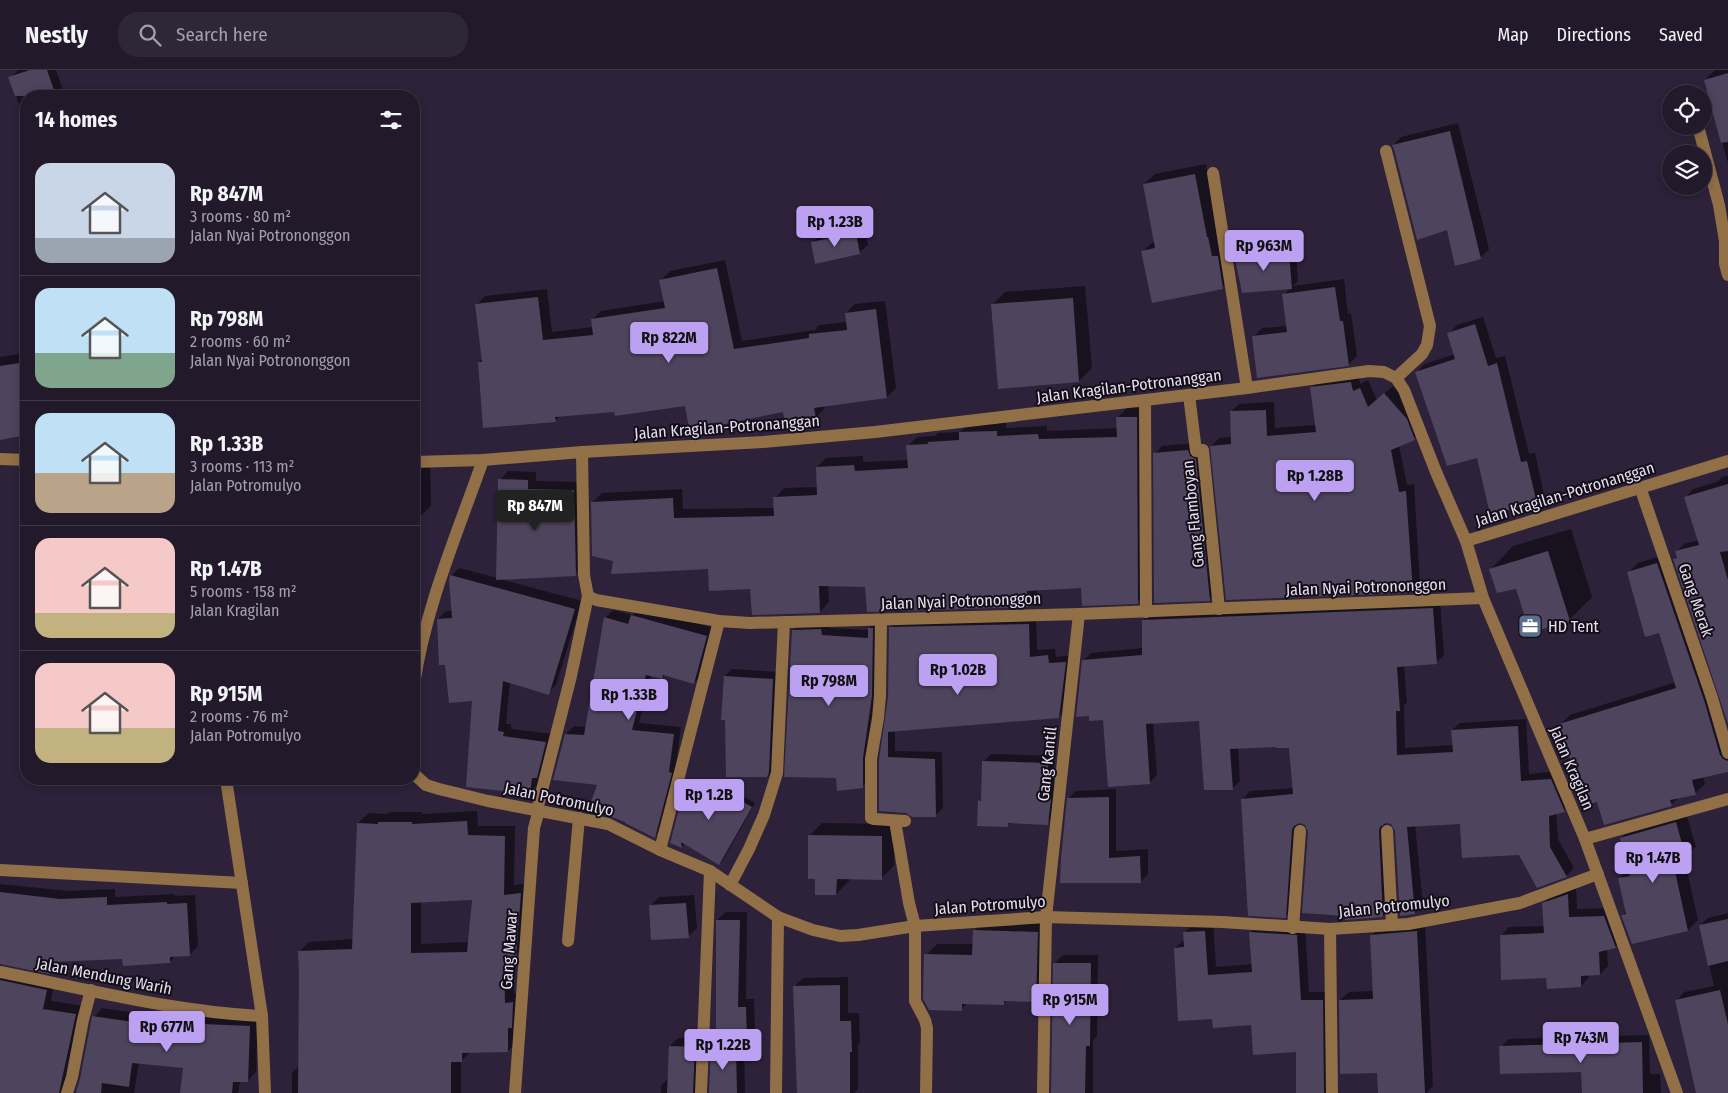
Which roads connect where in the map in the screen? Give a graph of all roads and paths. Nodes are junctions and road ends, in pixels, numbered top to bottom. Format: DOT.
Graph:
graph roads {
  1 [pos="1700,135"];
  2 [pos="1386,151"];
  3 [pos="1213,173"];
  4 [pos="1728,275"];
  5 [pos="1396,378"];
  6 [pos="1247,388"];
  7 [pos="1189,395"];
  8 [pos="1145,400"];
  9 [pos="582,452"];
  10 [pos="0,459"];
  11 [pos="20,460"];
  12 [pos="483,460"];
  13 [pos="1728,461"];
  14 [pos="420,462"];
  15 [pos="1640,487"];
  16 [pos="1466,541"];
  17 [pos="588,596"];
  18 [pos="1483,598"];
  19 [pos="1219,609"];
  20 [pos="1146,612"];
  21 [pos="1079,614"];
  22 [pos="881,620"];
  23 [pos="719,621"];
  24 [pos="784,622"];
  25 [pos="420,653"];
  26 [pos="1728,754"];
  27 [pos="420,780"];
  28 [pos="227,785"];
  29 [pos="1728,799"];
  30 [pos="538,810"];
  31 [pos="579,818"];
  32 [pos="1300,831"];
  33 [pos="1387,831"];
  34 [pos="1585,839"];
  35 [pos="660,850"];
  36 [pos="0,870"];
  37 [pos="710,871"];
  38 [pos="1598,874"];
  39 [pos="242,883"];
  40 [pos="730,885"];
  41 [pos="778,917"];
  42 [pos="1046,917"];
  43 [pos="1392,925"];
  44 [pos="915,926"];
  45 [pos="1293,928"];
  46 [pos="1330,929"];
  47 [pos="568,941"];
  48 [pos="0,972"];
  49 [pos="91,990"];
  50 [pos="262,1016"];
  51 [pos="67,1093"];
  52 [pos="265,1093"];
  53 [pos="515,1093"];
  54 [pos="701,1093"];
  55 [pos="776,1093"];
  56 [pos="926,1093"];
  57 [pos="1043,1093"];
  58 [pos="1332,1093"];
  59 [pos="1677,1093"];
  1 -- 4 [label="street"];
  2 -- 5 [label="street"];
  3 -- 6 [label="street"];
  5 -- 6 [label="street, Jalan Kragilan-Potronanggan"];
  5 -- 16 [label="street, Jalan Kragilan-Potronanggan"];
  6 -- 7 [label="street, Jalan Kragilan-Potronanggan"];
  7 -- 8 [label="street, Jalan Kragilan-Potronanggan"];
  7 -- 19 [label="street, Gang Flamboyan"];
  8 -- 9 [label="street, Jalan Kragilan-Potronanggan"];
  8 -- 20 [label="street"];
  9 -- 12 [label="street, Jalan Kragilan-Potronanggan"];
  9 -- 17 [label="street"];
  10 -- 11 [label="street"];
  12 -- 14 [label="street, Jalan Kragilan-Potronanggan"];
  12 -- 25 [label="street"];
  13 -- 15 [label="street, Jalan Kragilan-Potronanggan"];
  15 -- 16 [label="street, Jalan Kragilan-Potronanggan"];
  15 -- 26 [label="street, Gang Merak"];
  16 -- 18 [label="street, Jalan Kragilan"];
  17 -- 23 [label="street, Jalan Nyai Potrononggon"];
  17 -- 30 [label="street, Gang Mawar"];
  18 -- 19 [label="street, Jalan Nyai Potrononggon"];
  18 -- 34 [label="street, Jalan Kragilan"];
  19 -- 20 [label="street, Jalan Nyai Potrononggon"];
  20 -- 21 [label="street, Jalan Nyai Potrononggon"];
  21 -- 22 [label="street, Jalan Nyai Potrononggon"];
  21 -- 42 [label="street, Gang Kantil"];
  22 -- 24 [label="street, Jalan Nyai Potrononggon"];
  22 -- 44 [label="street"];
  23 -- 24 [label="street, Jalan Nyai Potrononggon"];
  23 -- 35 [label="street"];
  24 -- 40 [label="street"];
  27 -- 30 [label="street, Jalan Potromulyo"];
  28 -- 39 [label="street"];
  29 -- 34 [label="street"];
  30 -- 31 [label="street, Jalan Potromulyo"];
  30 -- 53 [label="street, Gang Mawar"];
  31 -- 35 [label="street, Jalan Potromulyo"];
  31 -- 47 [label="street"];
  32 -- 45 [label="street"];
  33 -- 43 [label="street"];
  34 -- 38 [label="street, Jalan Kragilan"];
  35 -- 37 [label="street, Jalan Potromulyo"];
  36 -- 39 [label="street"];
  37 -- 40 [label="street, Jalan Potromulyo"];
  37 -- 54 [label="street"];
  38 -- 43 [label="street, Jalan Potromulyo"];
  38 -- 59 [label="street, Jalan Kragilan"];
  39 -- 50 [label="street"];
  40 -- 41 [label="street, Jalan Potromulyo"];
  41 -- 44 [label="street, Jalan Potromulyo"];
  41 -- 55 [label="street"];
  42 -- 44 [label="street, Jalan Potromulyo"];
  42 -- 45 [label="street, Jalan Potromulyo"];
  42 -- 57 [label="street, Gang Kantil"];
  43 -- 46 [label="street, Jalan Potromulyo"];
  44 -- 56 [label="street"];
  45 -- 46 [label="street, Jalan Potromulyo"];
  46 -- 58 [label="street"];
  48 -- 49 [label="street, Jalan Mendung Warih"];
  49 -- 50 [label="street, Jalan Mendung Warih"];
  49 -- 51 [label="street"];
  50 -- 52 [label="street"];
}
